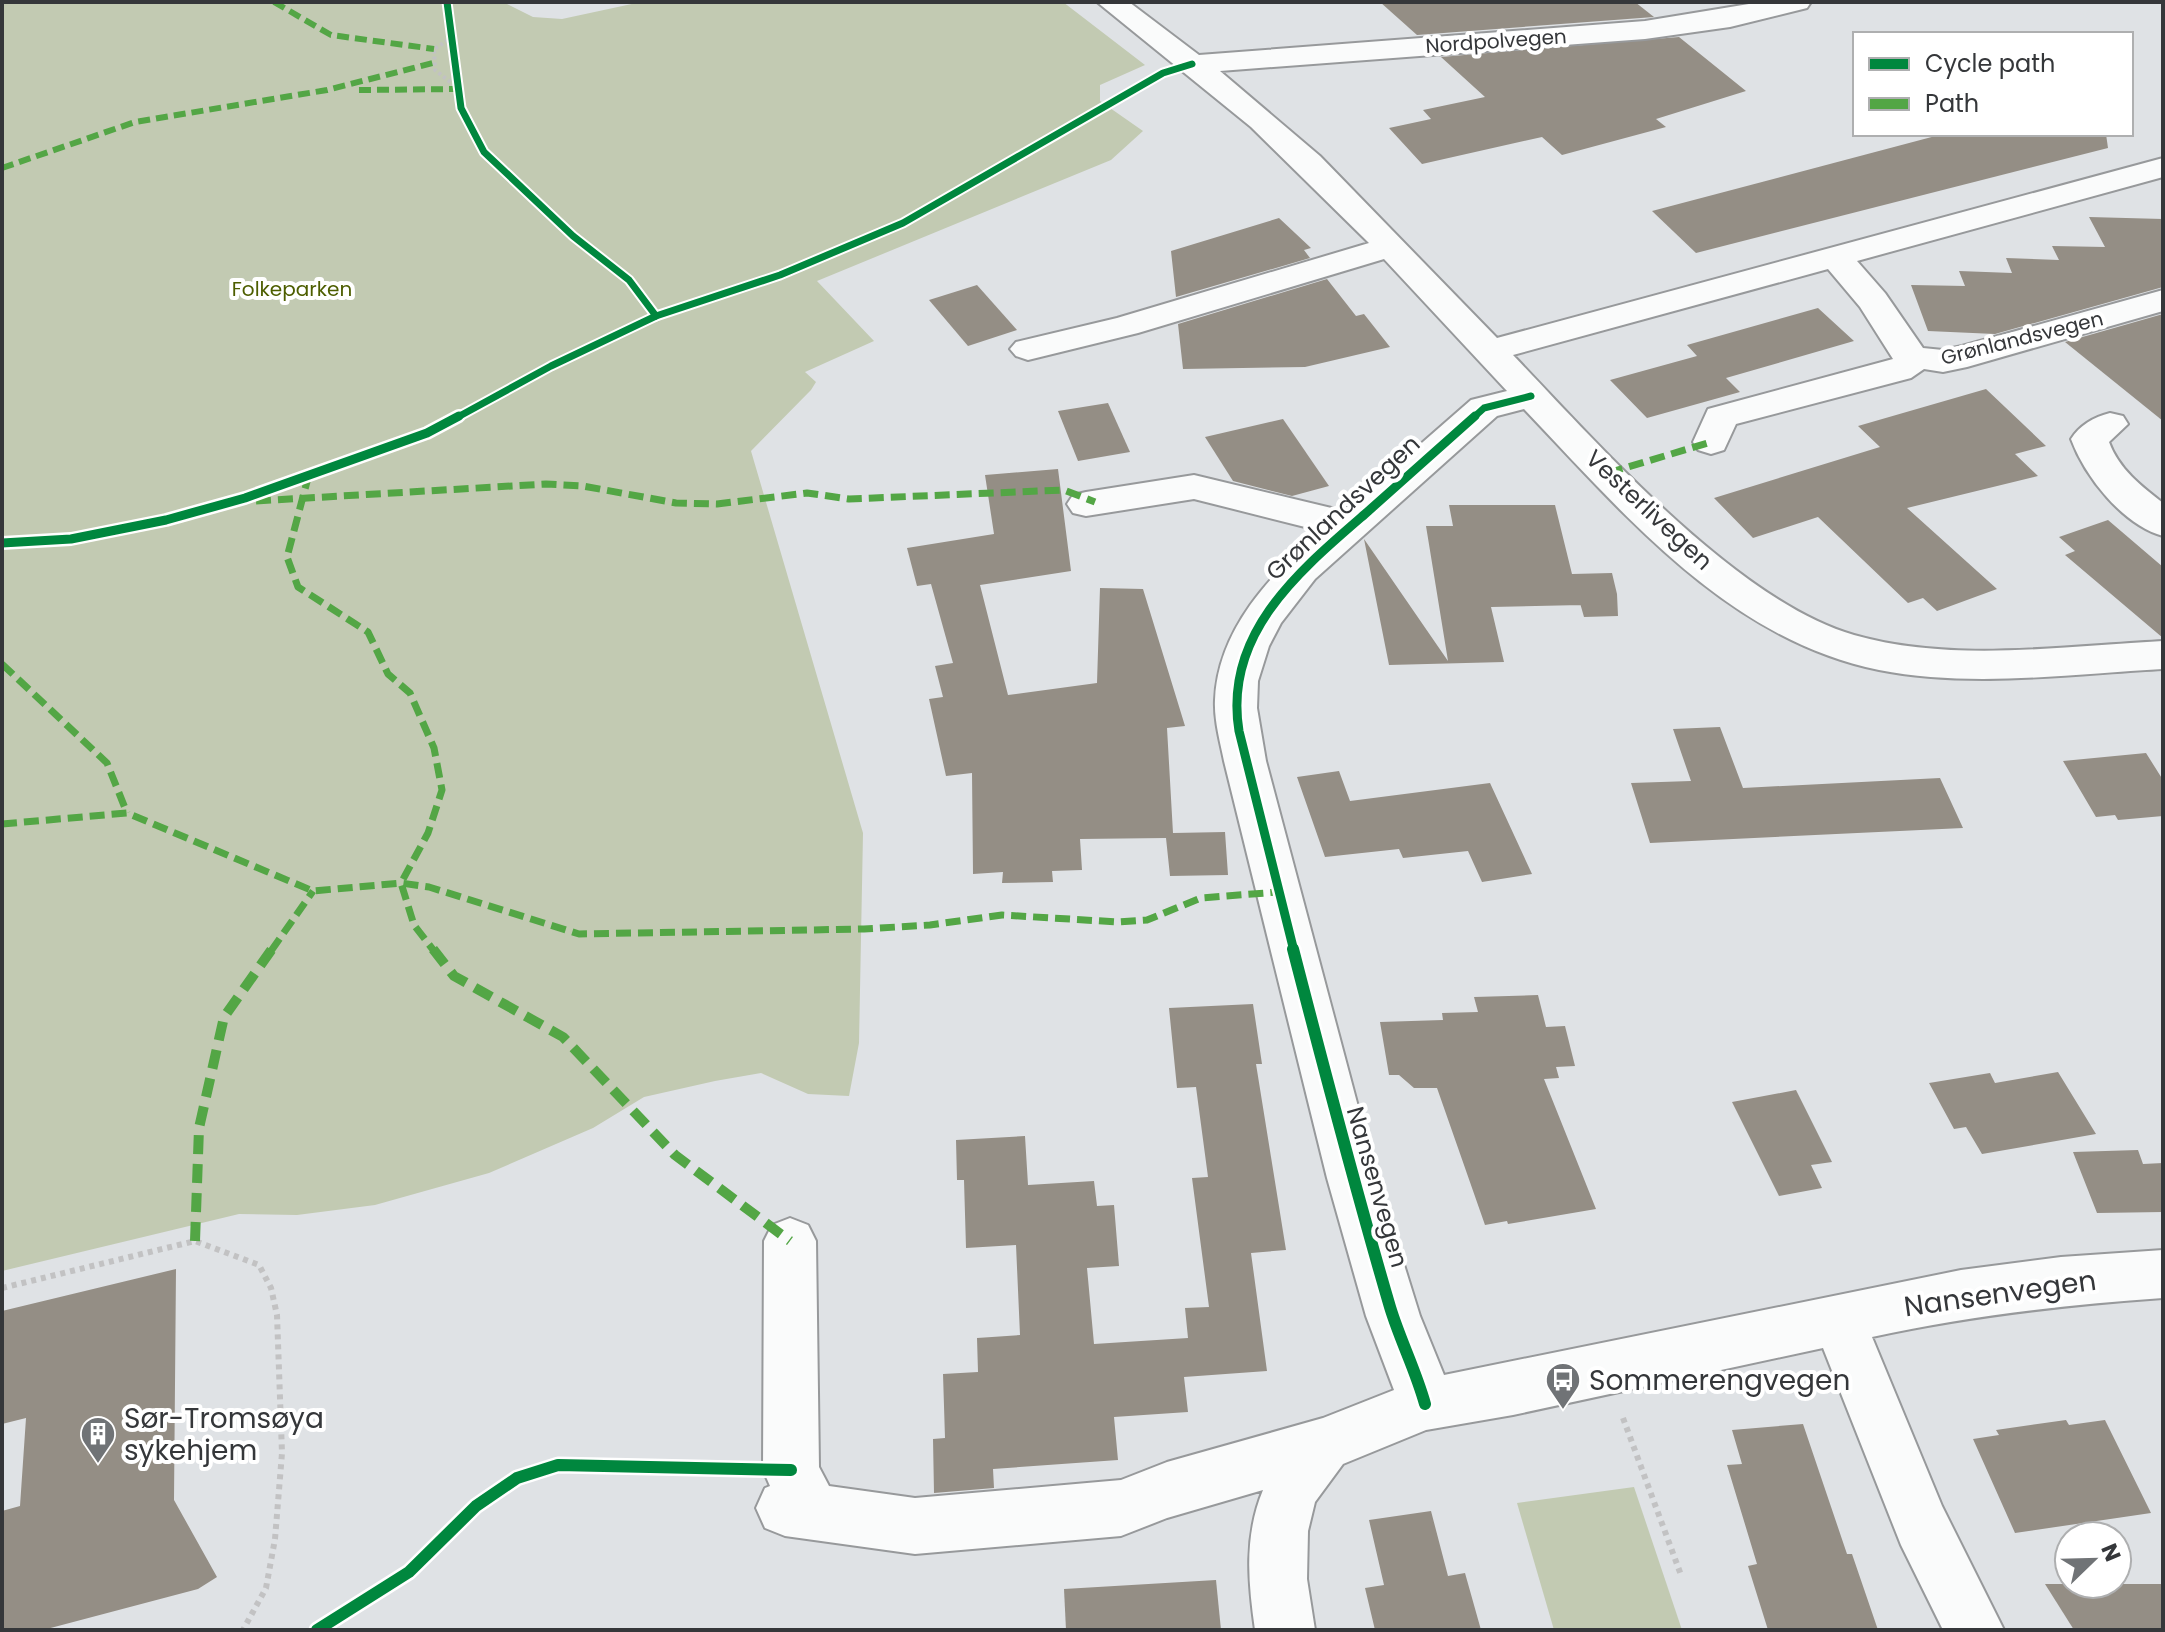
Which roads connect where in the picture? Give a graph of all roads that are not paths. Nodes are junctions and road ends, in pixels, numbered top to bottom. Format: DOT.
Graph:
graph roads {
  1 [pos="1111,2"];
  2 [pos="1797,2"];
  3 [pos="1192,64"];
  4 [pos="2163,167"];
  5 [pos="1389,247"];
  6 [pos="1835,256"];
  7 [pos="2163,300"];
  8 [pos="1028,349"];
  9 [pos="1489,351"];
  10 [pos="1912,357"];
  11 [pos="1531,396"];
  12 [pos="2110,424"];
  13 [pos="1711,442"];
  14 [pos="1086,504"];
  15 [pos="2163,523"];
  16 [pos="1348,525"];
  17 [pos="2163,655"];
  18 [pos="1300,978"];
  19 [pos="790,1241"];
  20 [pos="2163,1274"];
  21 [pos="1838,1319"];
  22 [pos="1425,1404"];
  23 [pos="1323,1445"];
  24 [pos="1285,1630"];
  25 [pos="1974,1630"];
  1 -- 3 [label="street, Vesterlivegen"];
  2 -- 3 [label="street, Nordpolvegen"];
  3 -- 5 [label="street, Vesterlivegen"];
  4 -- 6 [label="street"];
  5 -- 8 [label="street"];
  5 -- 9 [label="street, Vesterlivegen"];
  6 -- 9 [label="street"];
  6 -- 10 [label="street, Grønlandsvegen"];
  7 -- 10 [label="street, Grønlandsvegen"];
  9 -- 11 [label="street, Vesterlivegen"];
  10 -- 13 [label="street"];
  11 -- 16 [label="street, Grønlandsvegen"];
  11 -- 17 [label="street, Vesterlivegen"];
  12 -- 15 [label="street"];
  14 -- 16 [label="street"];
  16 -- 18 [label="street, Grønlandsvegen"];
  18 -- 22 [label="street, Nansenvegen"];
  19 -- 23 [label="street, Nansenvegen"];
  20 -- 21 [label="street, Nansenvegen"];
  21 -- 22 [label="street, Nansenvegen"];
  21 -- 25 [label="street"];
  22 -- 23 [label="street, Nansenvegen"];
  23 -- 24 [label="street, Nansenvegen"];
}
